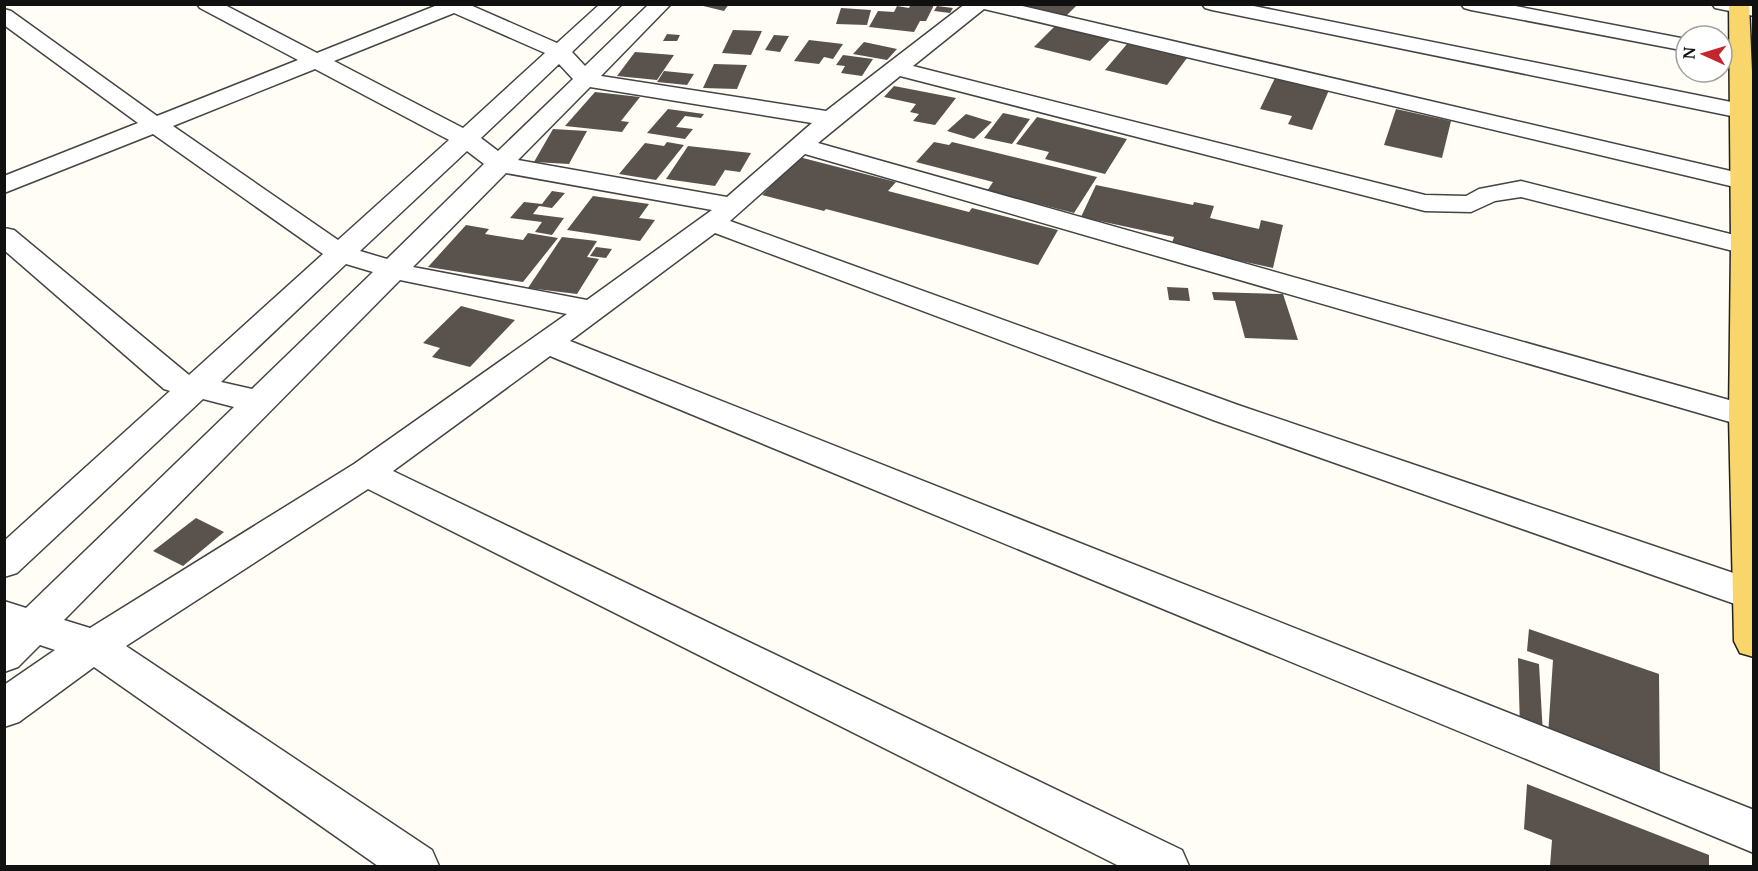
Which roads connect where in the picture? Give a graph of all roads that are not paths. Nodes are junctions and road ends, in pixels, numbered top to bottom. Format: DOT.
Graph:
graph roads {
  1 [pos="207,4"];
  2 [pos="612,4"];
  3 [pos="661,4"];
  4 [pos="978,4"];
  5 [pos="986,4"];
  6 [pos="1212,4"];
  7 [pos="1471,4"];
  8 [pos="452,5"];
  9 [pos="1738,7"];
  10 [pos="4,15"];
  11 [pos="1734,34"];
  12 [pos="1674,43"];
  13 [pos="560,52"];
  14 [pos="316,61"];
  15 [pos="1734,65"];
  16 [pos="895,68"];
  17 [pos="586,80"];
  18 [pos="1745,105"];
  19 [pos="831,119"];
  20 [pos="154,125"];
  21 [pos="465,139"];
  22 [pos="799,145"];
  23 [pos="500,164"];
  24 [pos="1743,181"];
  25 [pos="4,185"];
  26 [pos="721,214"];
  27 [pos="4,236"];
  28 [pos="1747,236"];
  29 [pos="341,254"];
  30 [pos="393,270"];
  31 [pos="590,310"];
  32 [pos="547,343"];
  33 [pos="195,387"];
  34 [pos="260,402"];
  35 [pos="1749,417"];
  36 [pos="366,473"];
  37 [pos="4,563"];
  38 [pos="1752,595"];
  39 [pos="19,622"];
  40 [pos="1754,641"];
  41 [pos="94,646"];
  42 [pos="4,655"];
  43 [pos="4,709"];
  44 [pos="1754,832"];
  45 [pos="416,867"];
  46 [pos="1166,867"];
  1 -- 14 [label="street"];
  2 -- 13 [label="street"];
  3 -- 17 [label="street"];
  4 -- 16 [label="street"];
  5 -- 24 [label="street"];
  6 -- 18 [label="street"];
  7 -- 12 [label="street"];
  8 -- 13 [label="street"];
  8 -- 14 [label="street"];
  9 -- 11 [label="main road"];
  10 -- 20 [label="street"];
  13 -- 17 [label="street"];
  13 -- 21 [label="street"];
  14 -- 20 [label="street"];
  14 -- 21 [label="street"];
  15 -- 18 [label="main road"];
  16 -- 19 [label="street"];
  16 -- 28 [label="street"];
  17 -- 19 [label="street"];
  17 -- 23 [label="street"];
  18 -- 24 [label="main road"];
  19 -- 22 [label="street"];
  20 -- 25 [label="street"];
  20 -- 29 [label="street"];
  21 -- 23 [label="street"];
  21 -- 29 [label="street"];
  22 -- 26 [label="street"];
  22 -- 35 [label="street"];
  23 -- 26 [label="street"];
  23 -- 30 [label="street"];
  24 -- 28 [label="main road"];
  26 -- 31 [label="street"];
  26 -- 38 [label="street"];
  27 -- 33 [label="street"];
  28 -- 35 [label="main road"];
  29 -- 30 [label="street"];
  29 -- 33 [label="street"];
  30 -- 31 [label="street"];
  30 -- 34 [label="street"];
  31 -- 32 [label="street"];
  32 -- 36 [label="street"];
  32 -- 44 [label="street"];
  33 -- 34 [label="street"];
  33 -- 37 [label="street"];
  34 -- 39 [label="street"];
  35 -- 38 [label="main road"];
  36 -- 41 [label="street"];
  36 -- 46 [label="street"];
  38 -- 40 [label="main road"];
  39 -- 41 [label="street"];
  39 -- 42 [label="street"];
  41 -- 43 [label="street"];
  41 -- 45 [label="street"];
}
